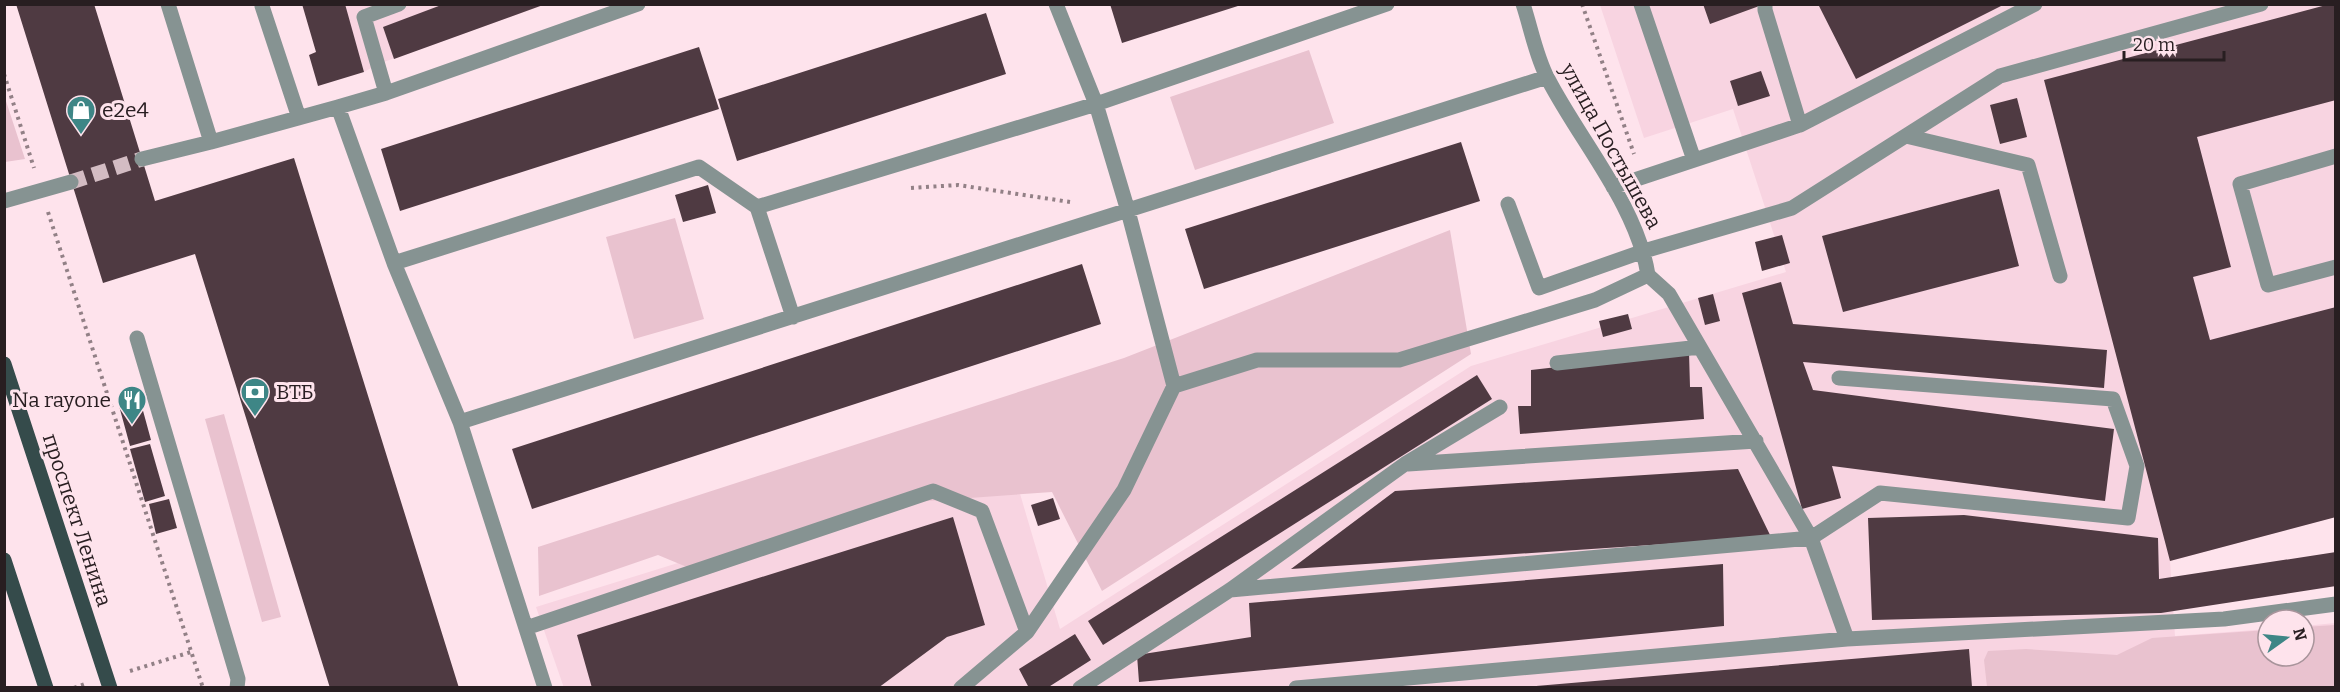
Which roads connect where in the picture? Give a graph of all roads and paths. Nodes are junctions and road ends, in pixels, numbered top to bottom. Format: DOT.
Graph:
graph roads {
  1 [pos="168,4"];
  2 [pos="399,4"];
  3 [pos="1056,4"];
  4 [pos="1387,4"];
  5 [pos="1523,4"];
  6 [pos="1582,4"];
  7 [pos="1641,4"];
  8 [pos="1765,4"];
  9 [pos="2035,4"];
  10 [pos="2261,4"];
  11 [pos="262,6"];
  12 [pos="634,6"];
  13 [pos="4,74"];
  14 [pos="1547,77"];
  15 [pos="386,93"];
  16 [pos="1096,104"];
  17 [pos="338,107"];
  18 [pos="299,118"];
  19 [pos="1800,124"];
  20 [pos="1906,136"];
  21 [pos="211,142"];
  22 [pos="2336,156"];
  23 [pos="142,159"];
  24 [pos="1695,160"];
  25 [pos="1642,178"];
  26 [pos="71,182"];
  27 [pos="1613,187"];
  28 [pos="899,189"];
  29 [pos="41,190"];
  30 [pos="4,201"];
  31 [pos="1072,202"];
  32 [pos="1508,204"];
  33 [pos="758,207"];
  34 [pos="1128,211"];
  35 [pos="1644,251"];
  36 [pos="394,263"];
  37 [pos="2336,267"];
  38 [pos="1648,275"];
  39 [pos="2060,276"];
  40 [pos="793,317"];
  41 [pos="137,338"];
  42 [pos="1700,347"];
  43 [pos="1557,363"];
  44 [pos="4,364"];
  45 [pos="1839,378"];
  46 [pos="1174,386"];
  47 [pos="1500,407"];
  48 [pos="460,422"];
  49 [pos="1755,441"];
  50 [pos="1405,464"];
  51 [pos="1811,538"];
  52 [pos="4,560"];
  53 [pos="1230,590"];
  54 [pos="2336,604"];
  55 [pos="526,628"];
  56 [pos="1027,632"];
  57 [pos="1847,639"];
  58 [pos="46,687"];
  59 [pos="110,687"];
  60 [pos="203,687"];
  61 [pos="237,687"];
  62 [pos="545,687"];
  63 [pos="961,687"];
  64 [pos="1080,687"];
  65 [pos="1296,687"];
  1 -- 21 [label="street"];
  2 -- 15 [label="street"];
  3 -- 16 [label="street"];
  4 -- 16 [label="street"];
  5 -- 14 [label="street, улица Постышева"];
  6 -- 25 [label="path"];
  7 -- 24 [label="street"];
  8 -- 19 [label="street"];
  9 -- 19 [label="street"];
  10 -- 20 [label="street"];
  11 -- 18 [label="street"];
  12 -- 15 [label="street"];
  13 -- 29 [label="path"];
  14 -- 27 [label="street, улица Постышева"];
  14 -- 34 [label="street"];
  15 -- 17 [label="street"];
  16 -- 33 [label="street"];
  16 -- 34 [label="street"];
  17 -- 18 [label="street"];
  17 -- 36 [label="street"];
  18 -- 21 [label="street"];
  19 -- 24 [label="street"];
  20 -- 35 [label="street"];
  20 -- 39 [label="street"];
  21 -- 23 [label="street"];
  22 -- 37 [label="street"];
  24 -- 25 [label="street"];
  25 -- 27 [label="street"];
  26 -- 29 [label="street"];
  27 -- 35 [label="street, улица Постышева"];
  28 -- 31 [label="path"];
  29 -- 30 [label="street"];
  29 -- 60 [label="path"];
  32 -- 35 [label="street"];
  33 -- 36 [label="street"];
  33 -- 40 [label="street"];
  34 -- 40 [label="street"];
  34 -- 46 [label="street"];
  35 -- 38 [label="street, улица Постышева"];
  36 -- 48 [label="street"];
  38 -- 42 [label="street"];
  38 -- 46 [label="street"];
  40 -- 48 [label="street"];
  41 -- 61 [label="street"];
  42 -- 43 [label="street"];
  42 -- 49 [label="street"];
  44 -- 59 [label="main road, проспект Ленина"];
  45 -- 51 [label="street"];
  46 -- 56 [label="street"];
  47 -- 50 [label="street"];
  48 -- 55 [label="street"];
  49 -- 50 [label="street"];
  49 -- 51 [label="street"];
  50 -- 53 [label="street"];
  51 -- 53 [label="street"];
  51 -- 57 [label="street"];
  52 -- 58 [label="main road"];
  53 -- 64 [label="street"];
  54 -- 57 [label="street"];
  55 -- 56 [label="street"];
  55 -- 62 [label="street"];
  56 -- 63 [label="street"];
  57 -- 65 [label="street"];
}
